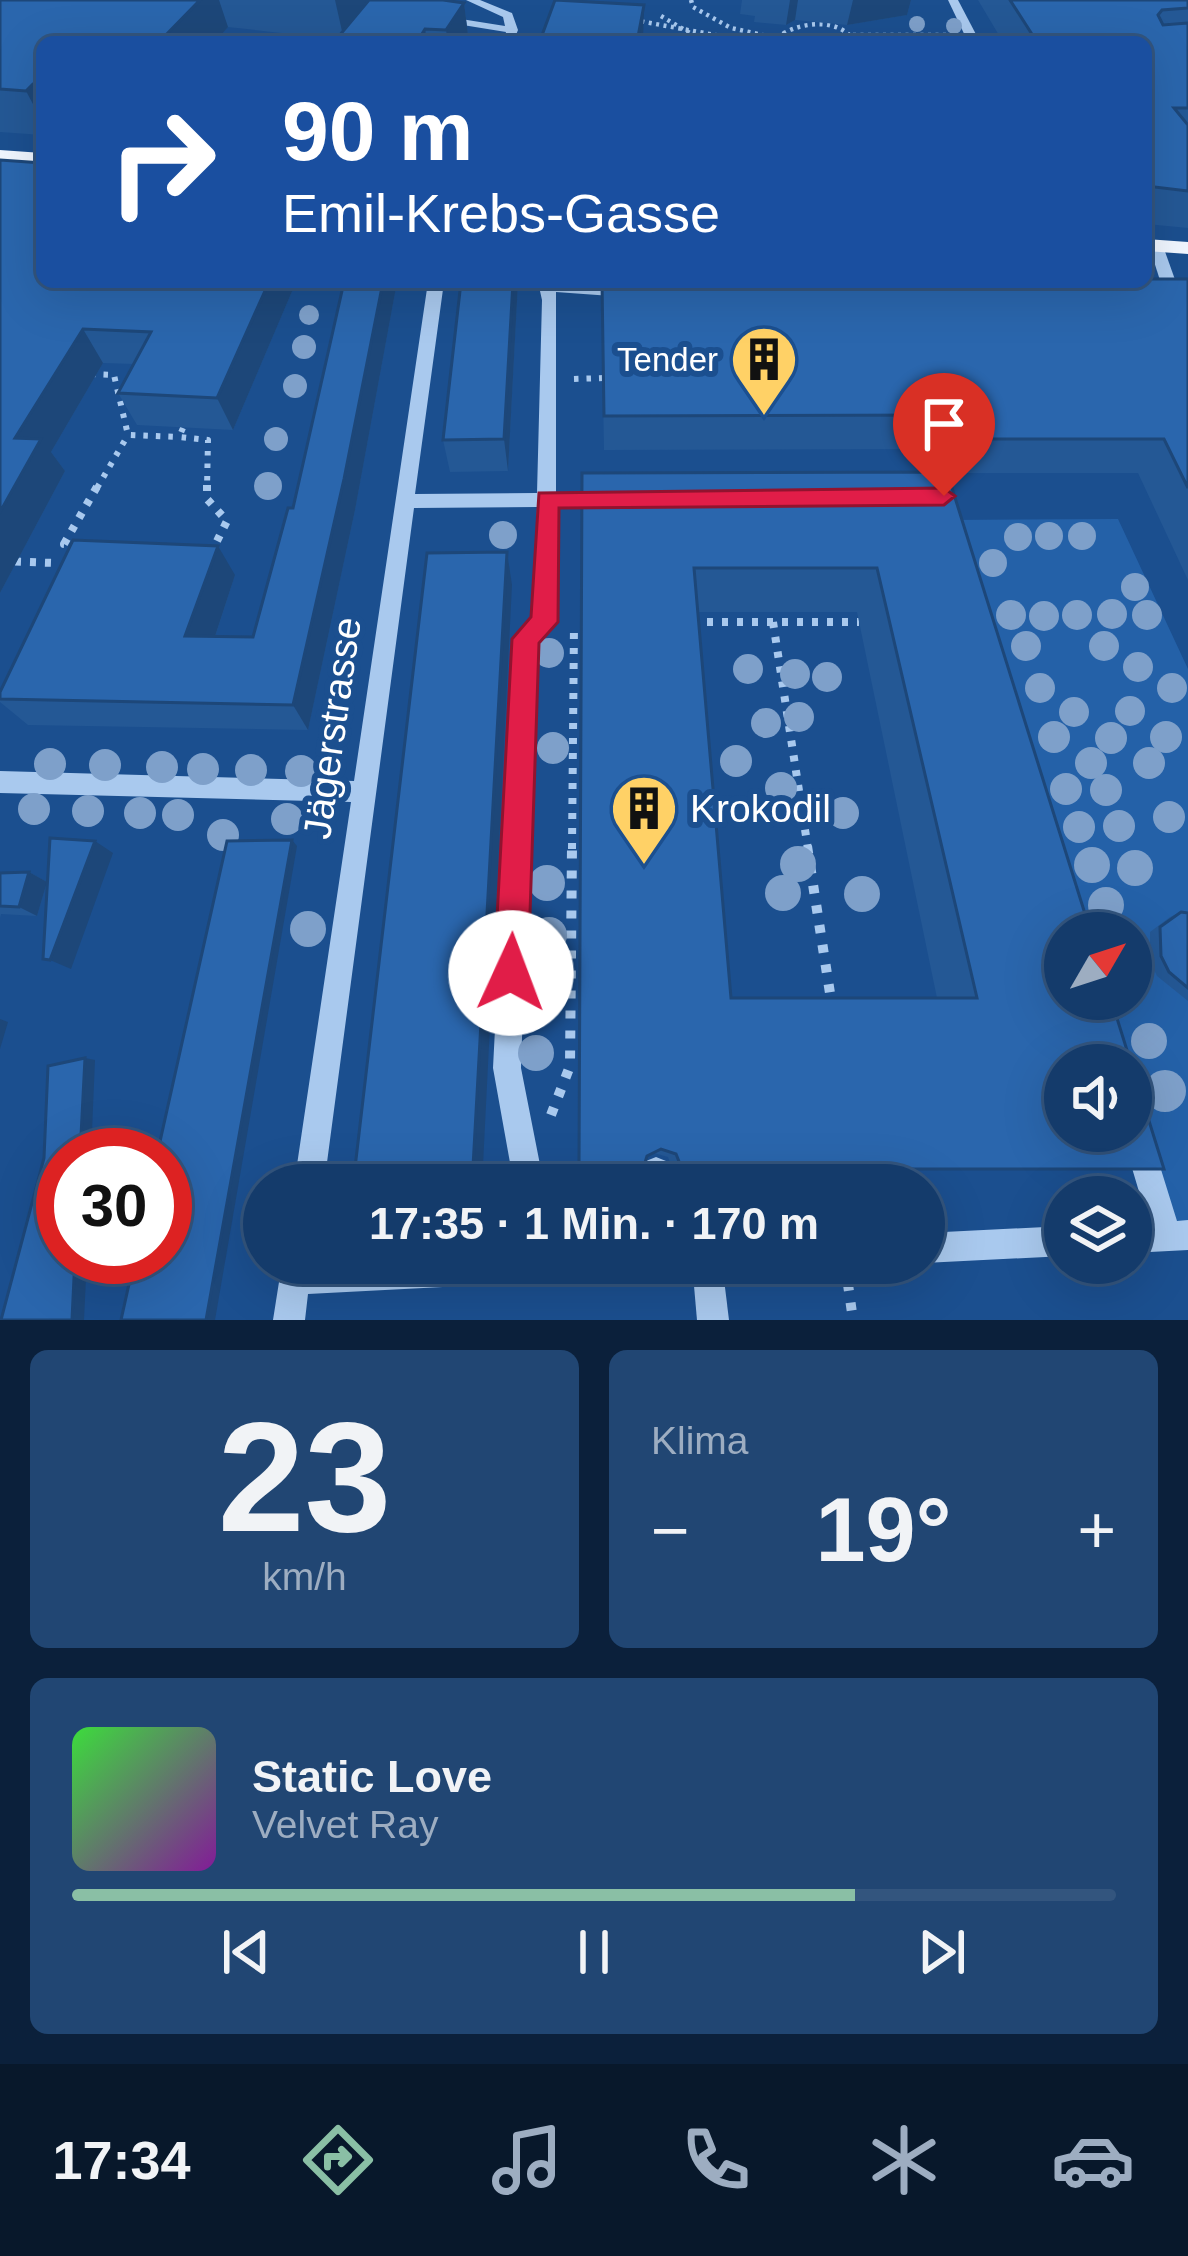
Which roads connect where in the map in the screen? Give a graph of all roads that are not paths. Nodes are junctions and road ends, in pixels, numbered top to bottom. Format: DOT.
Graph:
graph roads {
  1 [pos="471,0"];
  2 [pos="953,0"];
  3 [pos="423,16"];
  4 [pos="510,36"];
  5 [pos="971,36"];
  6 [pos="0,156"];
  7 [pos="36,159"];
  8 [pos="1152,245"];
  9 [pos="1152,247"];
  10 [pos="1188,248"];
  11 [pos="435,288"];
  12 [pos="548,290"];
  13 [pos="636,293"];
  14 [pos="1152,304"];
  15 [pos="617,499"];
  16 [pos="547,500"];
  17 [pos="406,501"];
  18 [pos="0,782"];
  19 [pos="364,792"];
  20 [pos="1144,1152"];
  21 [pos="312,1164"];
  22 [pos="526,1164"];
  23 [pos="1177,1235"];
  24 [pos="1044,1242"];
  25 [pos="945,1247"];
  26 [pos="294,1284"];
  27 [pos="709,1284"];
  28 [pos="290,1320"];
  29 [pos="713,1320"];
  1 -- 4 [label="street"];
  2 -- 5 [label="street"];
  3 -- 4 [label="street"];
  6 -- 7 [label="main road"];
  8 -- 10 [label="main road"];
  9 -- 14 [label="street"];
  11 -- 17 [label="street, Jägerstrasse"];
  12 -- 13 [label="street"];
  12 -- 16 [label="street"];
  15 -- 16 [label="street"];
  16 -- 17 [label="street"];
  16 -- 22 [label="street"];
  17 -- 19 [label="street, Jägerstrasse"];
  18 -- 19 [label="street"];
  19 -- 21 [label="street, Jägerstrasse"];
  20 -- 23 [label="street"];
  24 -- 25 [label="street"];
  26 -- 28 [label="street"];
  27 -- 29 [label="street"];
}
